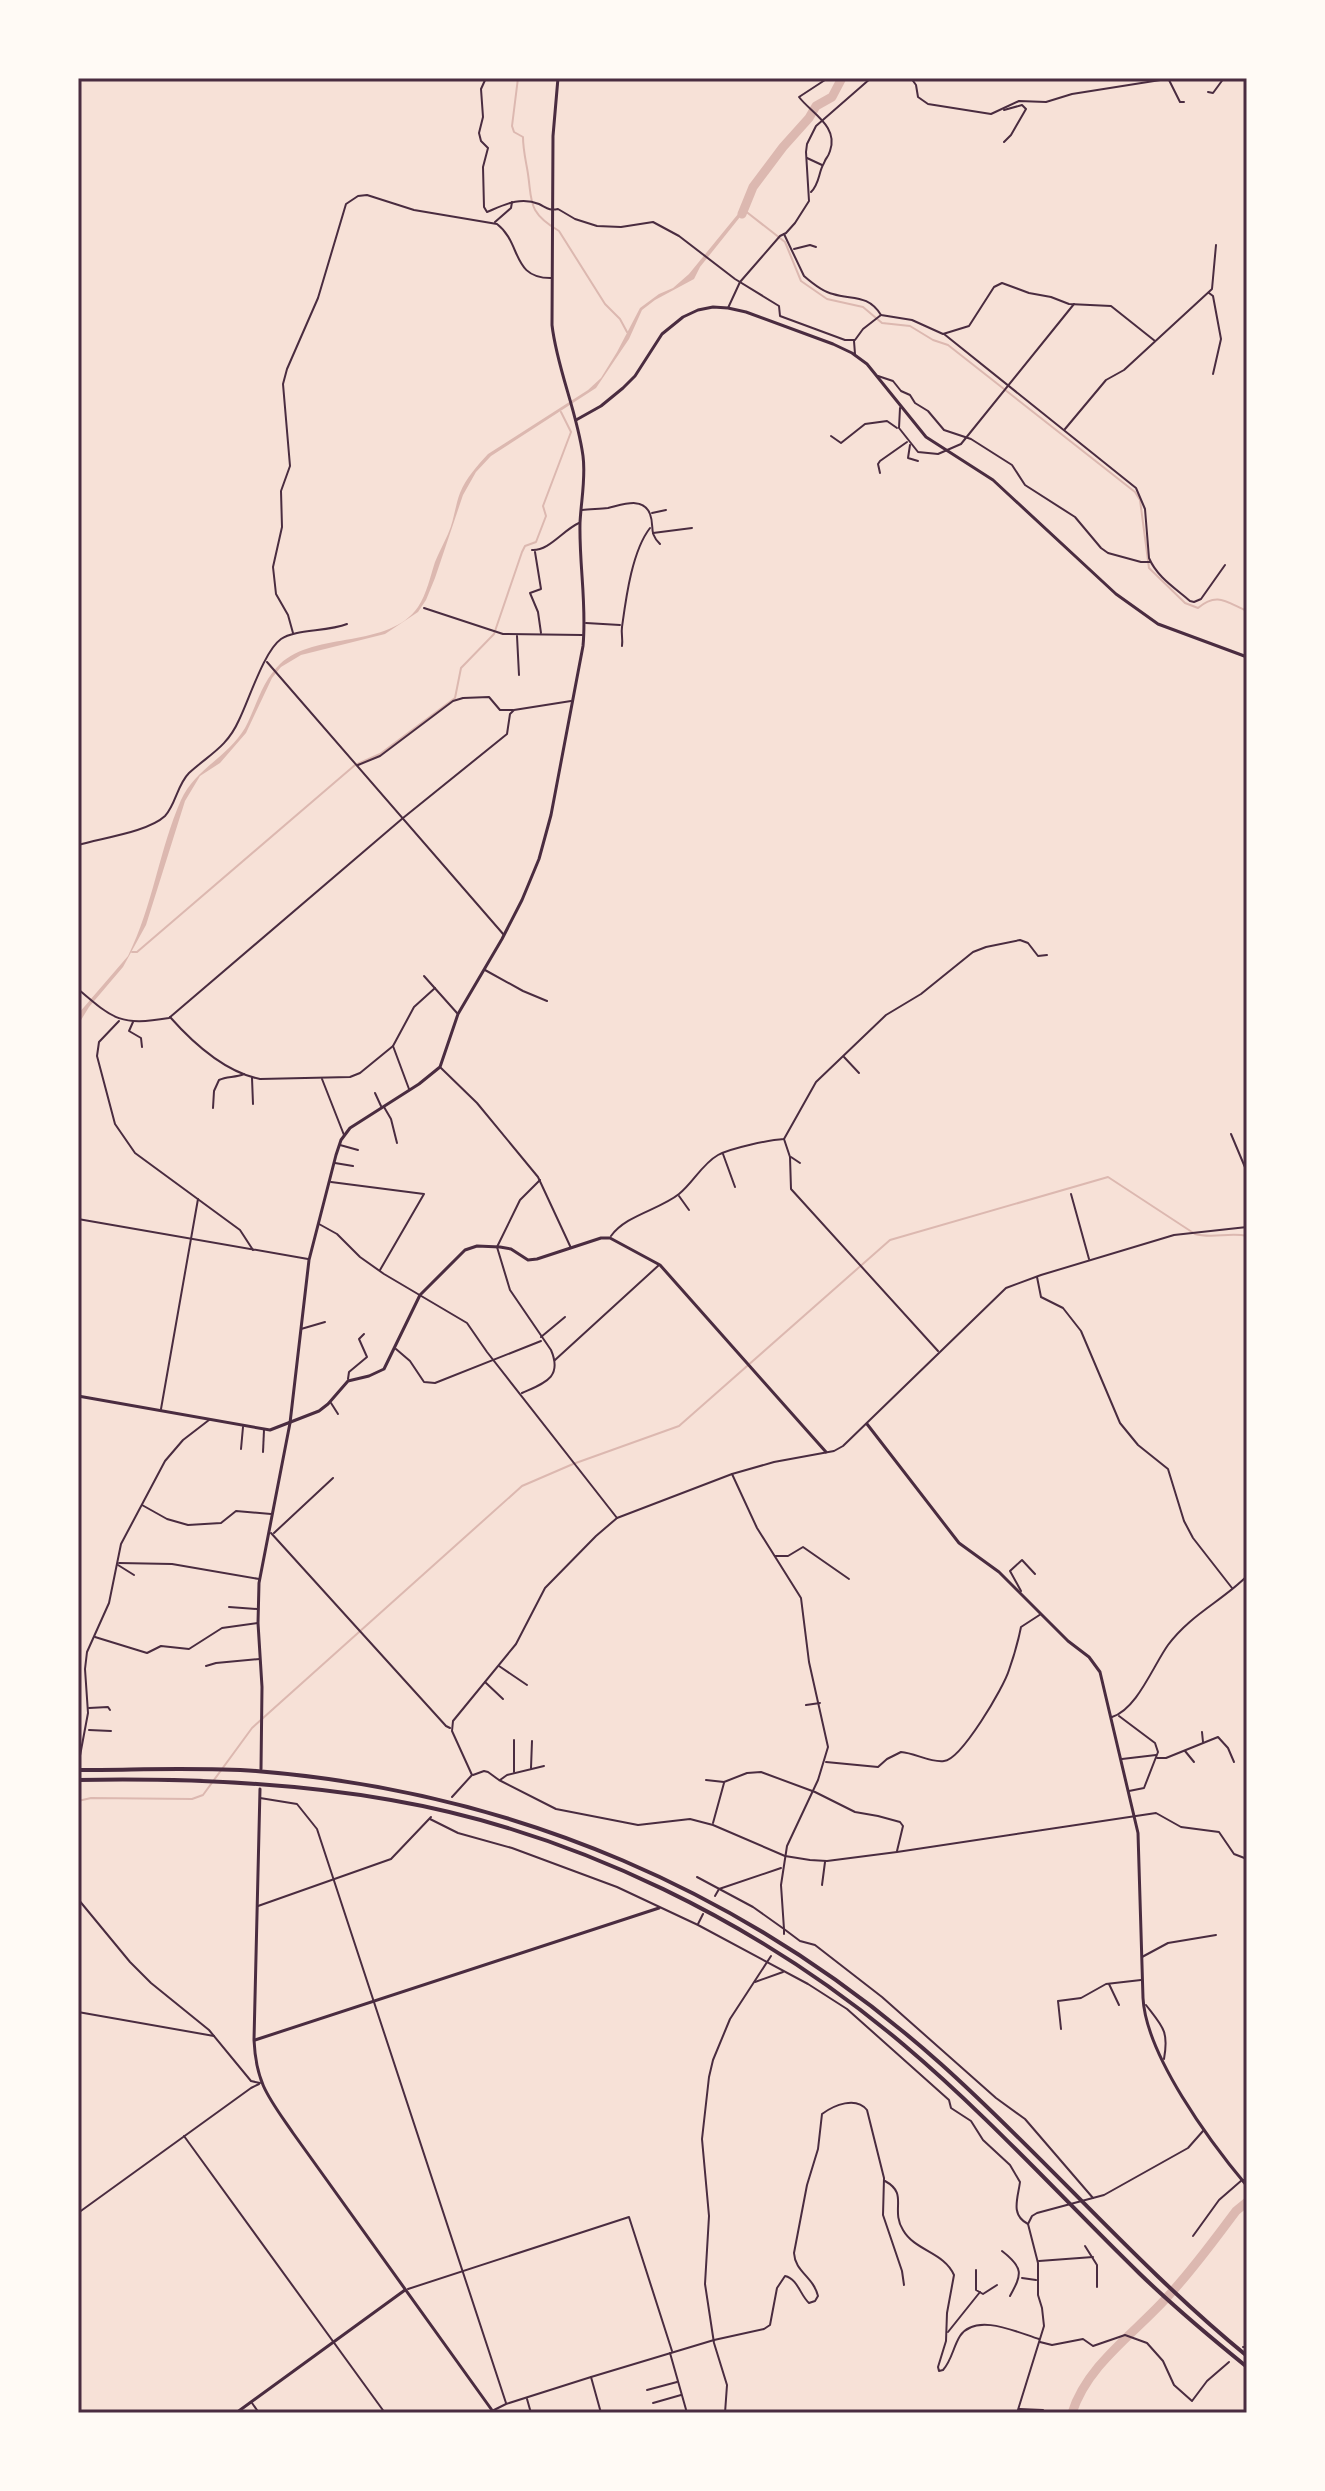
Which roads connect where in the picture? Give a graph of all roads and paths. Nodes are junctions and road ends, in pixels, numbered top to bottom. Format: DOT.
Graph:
graph roads {
  1 [pos="486,78"];
  2 [pos="558,78"];
  3 [pos="828,78"];
  4 [pos="871,78"];
  5 [pos="911,78"];
  6 [pos="1170,78"];
  7 [pos="1224,78"];
  8 [pos="1208,92"];
  9 [pos="1184,102"];
  10 [pos="1003,110"];
  11 [pos="823,120"];
  12 [pos="1004,142"];
  13 [pos="806,157"];
  14 [pos="822,165"];
  15 [pos="810,193"];
  16 [pos="512,202"];
  17 [pos="552,210"];
  18 [pos="494,223"];
  19 [pos="784,234"];
  20 [pos="1216,245"];
  21 [pos="816,247"];
  22 [pos="793,249"];
  23 [pos="553,277"];
  24 [pos="740,282"];
  25 [pos="1208,292"];
  26 [pos="1075,304"];
  27 [pos="728,308"];
  28 [pos="879,316"];
  29 [pos="943,334"];
  30 [pos="854,341"];
  31 [pos="1155,341"];
  32 [pos="855,355"];
  33 [pos="1213,374"];
  34 [pos="878,376"];
  35 [pos="1005,389"];
  36 [pos="900,407"];
  37 [pos="576,420"];
  38 [pos="899,428"];
  39 [pos="1065,430"];
  40 [pos="831,436"];
  41 [pos="967,437"];
  42 [pos="909,443"];
  43 [pos="947,451"];
  44 [pos="918,461"];
  45 [pos="880,473"];
  46 [pos="582,510"];
  47 [pos="666,510"];
  48 [pos="650,514"];
  49 [pos="580,523"];
  50 [pos="650,528"];
  51 [pos="692,528"];
  52 [pos="652,533"];
  53 [pos="660,544"];
  54 [pos="1148,562"];
  55 [pos="1225,565"];
  56 [pos="424,608"];
  57 [pos="586,623"];
  58 [pos="347,624"];
  59 [pos="622,625"];
  60 [pos="293,633"];
  61 [pos="517,635"];
  62 [pos="542,635"];
  63 [pos="584,635"];
  64 [pos="622,646"];
  65 [pos="1247,657"];
  66 [pos="266,661"];
  67 [pos="519,675"];
  68 [pos="572,701"];
  69 [pos="514,710"];
  70 [pos="358,765"];
  71 [pos="403,818"];
  72 [pos="78,845"];
  73 [pos="504,935"];
  74 [pos="1047,955"];
  75 [pos="484,969"];
  76 [pos="424,976"];
  77 [pos="435,988"];
  78 [pos="78,989"];
  79 [pos="547,1001"];
  80 [pos="458,1014"];
  81 [pos="170,1017"];
  82 [pos="120,1020"];
  83 [pos="133,1022"];
  84 [pos="393,1046"];
  85 [pos="142,1047"];
  86 [pos="843,1056"];
  87 [pos="440,1067"];
  88 [pos="859,1073"];
  89 [pos="245,1074"];
  90 [pos="252,1077"];
  91 [pos="321,1078"];
  92 [pos="409,1090"];
  93 [pos="375,1093"];
  94 [pos="253,1104"];
  95 [pos="382,1107"];
  96 [pos="213,1108"];
  97 [pos="1231,1134"];
  98 [pos="344,1135"];
  99 [pos="784,1139"];
  100 [pos="397,1143"];
  101 [pos="339,1145"];
  102 [pos="358,1150"];
  103 [pos="722,1153"];
  104 [pos="790,1157"];
  105 [pos="334,1163"];
  106 [pos="800,1163"];
  107 [pos="353,1166"];
  108 [pos="1247,1172"];
  109 [pos="540,1180"];
  110 [pos="329,1182"];
  111 [pos="735,1187"];
  112 [pos="1071,1194"];
  113 [pos="678,1195"];
  114 [pos="199,1199"];
  115 [pos="689,1210"];
  116 [pos="78,1219"];
  117 [pos="318,1223"];
  118 [pos="1247,1227"];
  119 [pos="610,1238"];
  120 [pos="190,1239"];
  121 [pos="497,1247"];
  122 [pos="571,1248"];
  123 [pos="253,1250"];
  124 [pos="309,1260"];
  125 [pos="1089,1260"];
  126 [pos="660,1265"];
  127 [pos="379,1271"];
  128 [pos="1037,1276"];
  129 [pos="420,1295"];
  130 [pos="565,1317"];
  131 [pos="325,1322"];
  132 [pos="301,1329"];
  133 [pos="364,1334"];
  134 [pos="542,1338"];
  135 [pos="395,1348"];
  136 [pos="938,1352"];
  137 [pos="493,1360"];
  138 [pos="555,1360"];
  139 [pos="348,1381"];
  140 [pos="521,1393"];
  141 [pos="78,1396"];
  142 [pos="331,1402"];
  143 [pos="160,1410"];
  144 [pos="338,1414"];
  145 [pos="210,1419"];
  146 [pos="290,1423"];
  147 [pos="867,1424"];
  148 [pos="244,1425"];
  149 [pos="264,1429"];
  150 [pos="241,1449"];
  151 [pos="263,1452"];
  152 [pos="826,1452"];
  153 [pos="732,1474"];
  154 [pos="333,1478"];
  155 [pos="141,1505"];
  156 [pos="272,1514"];
  157 [pos="617,1518"];
  158 [pos="271,1532"];
  159 [pos="774,1556"];
  160 [pos="117,1564"];
  161 [pos="1035,1574"];
  162 [pos="134,1575"];
  163 [pos="1247,1576"];
  164 [pos="260,1579"];
  165 [pos="849,1579"];
  166 [pos="1232,1588"];
  167 [pos="1021,1592"];
  168 [pos="229,1607"];
  169 [pos="258,1609"];
  170 [pos="1041,1614"];
  171 [pos="258,1623"];
  172 [pos="94,1637"];
  173 [pos="260,1659"];
  174 [pos="206,1666"];
  175 [pos="498,1666"];
  176 [pos="484,1681"];
  177 [pos="527,1685"];
  178 [pos="503,1699"];
  179 [pos="820,1703"];
  180 [pos="806,1705"];
  181 [pos="87,1708"];
  182 [pos="110,1710"];
  183 [pos="1118,1715"];
  184 [pos="1112,1717"];
  185 [pos="451,1727"];
  186 [pos="86,1730"];
  187 [pos="111,1731"];
  188 [pos="1202,1732"];
  189 [pos="514,1740"];
  190 [pos="532,1741"];
  191 [pos="1203,1743"];
  192 [pos="1185,1751"];
  193 [pos="1156,1756"];
  194 [pos="1121,1760"];
  195 [pos="79,1761"];
  196 [pos="1194,1762"];
  197 [pos="1234,1762"];
  198 [pos="825,1763"];
  199 [pos="544,1766"];
  200 [pos="261,1769"];
  201 [pos="531,1769"];
  202 [pos="78,1770"];
  203 [pos="514,1773"];
  204 [pos="472,1775"];
  205 [pos="78,1780"];
  206 [pos="499,1780"];
  207 [pos="706,1780"];
  208 [pos="724,1782"];
  209 [pos="80,1787"];
  210 [pos="260,1789"];
  211 [pos="812,1791"];
  212 [pos="1129,1791"];
  213 [pos="78,1794"];
  214 [pos="452,1797"];
  215 [pos="260,1798"];
  216 [pos="1135,1817"];
  217 [pos="713,1825"];
  218 [pos="897,1852"];
  219 [pos="785,1856"];
  220 [pos="1247,1859"];
  221 [pos="826,1860"];
  222 [pos="782,1867"];
  223 [pos="697,1877"];
  224 [pos="334,1880"];
  225 [pos="822,1885"];
  226 [pos="719,1889"];
  227 [pos="715,1896"];
  228 [pos="78,1899"];
  229 [pos="257,1906"];
  230 [pos="659,1908"];
  231 [pos="703,1914"];
  232 [pos="698,1925"];
  233 [pos="784,1929"];
  234 [pos="784,1934"];
  235 [pos="1216,1935"];
  236 [pos="771,1956"];
  237 [pos="1142,1957"];
  238 [pos="766,1961"];
  239 [pos="784,1971"];
  240 [pos="1143,1980"];
  241 [pos="753,1982"];
  242 [pos="1108,1983"];
  243 [pos="374,2001"];
  244 [pos="1143,2001"];
  245 [pos="1119,2005"];
  246 [pos="78,2012"];
  247 [pos="1061,2029"];
  248 [pos="215,2036"];
  249 [pos="254,2040"];
  250 [pos="1164,2064"];
  251 [pos="260,2083"];
  252 [pos="1204,2129"];
  253 [pos="184,2136"];
  254 [pos="1244,2180"];
  255 [pos="884,2181"];
  256 [pos="1247,2186"];
  257 [pos="1093,2198"];
  258 [pos="78,2213"];
  259 [pos="1028,2224"];
  260 [pos="1193,2236"];
  261 [pos="1085,2246"];
  262 [pos="1002,2251"];
  263 [pos="1093,2257"];
  264 [pos="1038,2261"];
  265 [pos="976,2270"];
  266 [pos="464,2271"];
  267 [pos="1020,2277"];
  268 [pos="1037,2280"];
  269 [pos="904,2285"];
  270 [pos="997,2285"];
  271 [pos="1097,2287"];
  272 [pos="405,2290"];
  273 [pos="980,2292"];
  274 [pos="1010,2296"];
  275 [pos="947,2333"];
  276 [pos="714,2340"];
  277 [pos="1040,2341"];
  278 [pos="334,2343"];
  279 [pos="671,2353"];
  280 [pos="1246,2355"];
  281 [pos="1229,2362"];
  282 [pos="1247,2367"];
  283 [pos="591,2377"];
  284 [pos="678,2382"];
  285 [pos="647,2390"];
  286 [pos="682,2394"];
  287 [pos="526,2398"];
  288 [pos="252,2403"];
  289 [pos="653,2403"];
  290 [pos="506,2404"];
  291 [pos="1043,2410"];
  292 [pos="1018,2411"];
  293 [pos="491,2412"];
  294 [pos="236,2413"];
  295 [pos="259,2413"];
  296 [pos="385,2413"];
  297 [pos="531,2413"];
  298 [pos="601,2413"];
  299 [pos="687,2413"];
  300 [pos="725,2413"];
  1 -- 16 [label="street"];
  2 -- 17 [label="street"];
  3 -- 11 [label="street"];
  4 -- 11 [label="street"];
  5 -- 10 [label="street"];
  6 -- 9 [label="street"];
  6 -- 10 [label="street"];
  7 -- 8 [label="street"];
  10 -- 12 [label="street"];
  11 -- 13 [label="street"];
  11 -- 14 [label="street"];
  13 -- 14 [label="street"];
  13 -- 15 [label="street"];
  14 -- 15 [label="street"];
  15 -- 19 [label="street"];
  16 -- 17 [label="street"];
  16 -- 18 [label="street"];
  17 -- 23 [label="street"];
  17 -- 24 [label="street"];
  18 -- 23 [label="street"];
  18 -- 60 [label="street"];
  19 -- 22 [label="street"];
  19 -- 24 [label="street"];
  20 -- 25 [label="street"];
  21 -- 22 [label="street"];
  22 -- 28 [label="street"];
  23 -- 37 [label="street"];
  24 -- 27 [label="street"];
  24 -- 30 [label="street"];
  25 -- 31 [label="street"];
  25 -- 33 [label="street"];
  26 -- 29 [label="street"];
  26 -- 31 [label="street"];
  26 -- 35 [label="street"];
  27 -- 32 [label="street"];
  27 -- 37 [label="street"];
  28 -- 29 [label="street"];
  28 -- 30 [label="street"];
  29 -- 35 [label="street"];
  30 -- 32 [label="street"];
  31 -- 39 [label="street"];
  32 -- 34 [label="street"];
  34 -- 36 [label="street"];
  34 -- 41 [label="street"];
  35 -- 39 [label="street"];
  35 -- 41 [label="street"];
  36 -- 38 [label="street"];
  36 -- 43 [label="street"];
  37 -- 46 [label="street"];
  38 -- 40 [label="street"];
  38 -- 42 [label="street"];
  39 -- 54 [label="street"];
  41 -- 43 [label="street"];
  41 -- 54 [label="street"];
  42 -- 43 [label="street"];
  42 -- 44 [label="street"];
  42 -- 45 [label="street"];
  43 -- 65 [label="street"];
  46 -- 48 [label="street"];
  46 -- 49 [label="street"];
  47 -- 48 [label="street"];
  48 -- 50 [label="street"];
  49 -- 57 [label="street"];
  49 -- 62 [label="street"];
  50 -- 52 [label="street"];
  50 -- 59 [label="street"];
  51 -- 52 [label="street"];
  52 -- 53 [label="street"];
  54 -- 55 [label="street"];
  56 -- 61 [label="street"];
  57 -- 59 [label="street"];
  57 -- 63 [label="street"];
  58 -- 60 [label="street"];
  59 -- 64 [label="street"];
  60 -- 66 [label="street"];
  61 -- 62 [label="street"];
  61 -- 67 [label="street"];
  62 -- 63 [label="street"];
  63 -- 68 [label="street"];
  66 -- 70 [label="street"];
  66 -- 72 [label="street"];
  68 -- 69 [label="street"];
  68 -- 73 [label="street"];
  69 -- 70 [label="street"];
  69 -- 71 [label="street"];
  70 -- 71 [label="street"];
  71 -- 73 [label="street"];
  71 -- 81 [label="street"];
  73 -- 75 [label="street"];
  74 -- 86 [label="street"];
  75 -- 79 [label="street"];
  75 -- 80 [label="street"];
  76 -- 77 [label="street"];
  77 -- 80 [label="street"];
  77 -- 84 [label="street"];
  78 -- 82 [label="street"];
  80 -- 87 [label="street"];
  81 -- 83 [label="street"];
  81 -- 89 [label="street"];
  82 -- 83 [label="street"];
  82 -- 114 [label="street"];
  83 -- 85 [label="street"];
  84 -- 91 [label="street"];
  84 -- 92 [label="street"];
  86 -- 88 [label="street"];
  86 -- 99 [label="street"];
  87 -- 92 [label="street"];
  87 -- 109 [label="street"];
  89 -- 90 [label="street"];
  89 -- 96 [label="street"];
  90 -- 91 [label="street"];
  90 -- 94 [label="street"];
  91 -- 98 [label="street"];
  92 -- 95 [label="street"];
  93 -- 95 [label="street"];
  95 -- 98 [label="street"];
  95 -- 100 [label="street"];
  97 -- 108 [label="street"];
  98 -- 101 [label="street"];
  99 -- 103 [label="street"];
  99 -- 104 [label="street"];
  101 -- 102 [label="street"];
  101 -- 105 [label="street"];
  103 -- 111 [label="street"];
  103 -- 113 [label="street"];
  104 -- 106 [label="street"];
  104 -- 136 [label="street"];
  105 -- 107 [label="street"];
  105 -- 110 [label="street"];
  109 -- 121 [label="street"];
  109 -- 122 [label="street"];
  110 -- 117 [label="street"];
  110 -- 127 [label="street"];
  112 -- 125 [label="street"];
  113 -- 115 [label="street"];
  113 -- 119 [label="street"];
  114 -- 120 [label="street"];
  114 -- 123 [label="street"];
  116 -- 120 [label="street"];
  117 -- 124 [label="street"];
  117 -- 127 [label="street"];
  118 -- 125 [label="street"];
  119 -- 122 [label="street"];
  119 -- 126 [label="street"];
  120 -- 123 [label="street"];
  120 -- 143 [label="street"];
  121 -- 122 [label="street"];
  121 -- 129 [label="street"];
  121 -- 134 [label="street"];
  123 -- 124 [label="street"];
  124 -- 132 [label="street"];
  125 -- 128 [label="street"];
  126 -- 138 [label="street"];
  126 -- 152 [label="street"];
  127 -- 129 [label="street"];
  128 -- 136 [label="street"];
  128 -- 166 [label="street"];
  129 -- 135 [label="street"];
  129 -- 137 [label="street"];
  130 -- 134 [label="street"];
  131 -- 132 [label="street"];
  132 -- 146 [label="street"];
  133 -- 139 [label="street"];
  134 -- 137 [label="street"];
  134 -- 138 [label="street"];
  135 -- 137 [label="street"];
  135 -- 139 [label="street"];
  136 -- 147 [label="street"];
  137 -- 140 [label="street"];
  138 -- 140 [label="street"];
  139 -- 142 [label="street"];
  140 -- 157 [label="street"];
  141 -- 143 [label="street"];
  142 -- 144 [label="street"];
  142 -- 146 [label="street"];
  143 -- 145 [label="street"];
  145 -- 148 [label="street"];
  145 -- 155 [label="street"];
  146 -- 149 [label="street"];
  146 -- 156 [label="street"];
  147 -- 152 [label="street"];
  147 -- 167 [label="street"];
  148 -- 149 [label="street"];
  148 -- 150 [label="street"];
  149 -- 151 [label="street"];
  152 -- 153 [label="street"];
  153 -- 157 [label="street"];
  153 -- 159 [label="street"];
  154 -- 158 [label="street"];
  155 -- 156 [label="street"];
  155 -- 160 [label="street"];
  156 -- 158 [label="street"];
  157 -- 175 [label="street"];
  158 -- 164 [label="street"];
  158 -- 185 [label="street"];
  159 -- 165 [label="street"];
  159 -- 179 [label="street"];
  160 -- 162 [label="street"];
  160 -- 164 [label="street"];
  160 -- 172 [label="street"];
  161 -- 167 [label="street"];
  163 -- 166 [label="street"];
  164 -- 169 [label="street"];
  166 -- 183 [label="street"];
  167 -- 170 [label="street"];
  168 -- 169 [label="street"];
  169 -- 171 [label="street"];
  170 -- 184 [label="street"];
  170 -- 198 [label="street"];
  171 -- 172 [label="street"];
  171 -- 173 [label="street"];
  172 -- 181 [label="street"];
  173 -- 174 [label="street"];
  173 -- 200 [label="street"];
  175 -- 176 [label="street"];
  175 -- 177 [label="street"];
  176 -- 178 [label="street"];
  176 -- 185 [label="street"];
  179 -- 180 [label="street"];
  179 -- 198 [label="street"];
  181 -- 182 [label="street"];
  181 -- 186 [label="street"];
  183 -- 184 [label="street"];
  183 -- 193 [label="street"];
  184 -- 194 [label="street"];
  185 -- 204 [label="street"];
  186 -- 187 [label="street"];
  186 -- 195 [label="street"];
  188 -- 191 [label="street"];
  189 -- 203 [label="street"];
  190 -- 201 [label="street"];
  191 -- 192 [label="street"];
  191 -- 197 [label="street"];
  192 -- 193 [label="street"];
  192 -- 196 [label="street"];
  193 -- 194 [label="street"];
  193 -- 212 [label="street"];
  194 -- 212 [label="street"];
  198 -- 211 [label="street"];
  199 -- 201 [label="street"];
  201 -- 203 [label="street"];
  202 -- 280 [label="highway"];
  203 -- 206 [label="street"];
  204 -- 206 [label="street"];
  204 -- 214 [label="street"];
  205 -- 282 [label="highway"];
  206 -- 217 [label="street"];
  207 -- 208 [label="street"];
  208 -- 211 [label="street"];
  208 -- 217 [label="street"];
  209 -- 213 [label="street"];
  210 -- 215 [label="street"];
  211 -- 218 [label="street"];
  211 -- 219 [label="street"];
  212 -- 216 [label="street"];
  215 -- 224 [label="street"];
  215 -- 229 [label="street"];
  216 -- 218 [label="street"];
  216 -- 220 [label="street"];
  216 -- 237 [label="street"];
  217 -- 219 [label="street"];
  218 -- 221 [label="street"];
  219 -- 221 [label="street"];
  219 -- 222 [label="street"];
  221 -- 225 [label="street"];
  222 -- 226 [label="street"];
  222 -- 233 [label="street"];
  223 -- 226 [label="street"];
  224 -- 229 [label="street"];
  224 -- 230 [label="street"];
  224 -- 243 [label="street"];
  226 -- 227 [label="street"];
  226 -- 233 [label="street"];
  228 -- 248 [label="street"];
  229 -- 249 [label="street"];
  230 -- 232 [label="street"];
  230 -- 243 [label="street"];
  231 -- 232 [label="street"];
  232 -- 238 [label="street"];
  233 -- 234 [label="street"];
  233 -- 257 [label="street"];
  235 -- 237 [label="street"];
  236 -- 238 [label="street"];
  237 -- 240 [label="street"];
  238 -- 239 [label="street"];
  238 -- 241 [label="street"];
  239 -- 241 [label="street"];
  239 -- 259 [label="street"];
  240 -- 242 [label="street"];
  240 -- 244 [label="street"];
  241 -- 276 [label="street"];
  242 -- 245 [label="street"];
  242 -- 247 [label="street"];
  243 -- 249 [label="street"];
  243 -- 266 [label="street"];
  244 -- 250 [label="street"];
  244 -- 250 [label="street"];
  246 -- 248 [label="street"];
  248 -- 251 [label="street"];
  249 -- 251 [label="street"];
  250 -- 252 [label="street"];
  251 -- 253 [label="street"];
  251 -- 272 [label="street"];
  252 -- 254 [label="street"];
  252 -- 257 [label="street"];
  253 -- 258 [label="street"];
  253 -- 278 [label="street"];
  254 -- 256 [label="street"];
  254 -- 260 [label="street"];
  255 -- 269 [label="street"];
  255 -- 275 [label="street"];
  255 -- 276 [label="street"];
  257 -- 259 [label="street"];
  259 -- 264 [label="street"];
  261 -- 263 [label="street"];
  262 -- 267 [label="street"];
  263 -- 264 [label="street"];
  263 -- 271 [label="street"];
  264 -- 268 [label="street"];
  265 -- 273 [label="street"];
  266 -- 272 [label="street"];
  266 -- 279 [label="street"];
  266 -- 290 [label="street"];
  267 -- 268 [label="street"];
  267 -- 274 [label="street"];
  268 -- 277 [label="street"];
  270 -- 273 [label="street"];
  272 -- 278 [label="street"];
  272 -- 293 [label="street"];
  273 -- 275 [label="street"];
  275 -- 277 [label="street"];
  276 -- 279 [label="street"];
  276 -- 300 [label="street"];
  277 -- 281 [label="street"];
  277 -- 292 [label="street"];
  278 -- 288 [label="street"];
  278 -- 296 [label="street"];
  279 -- 283 [label="street"];
  279 -- 284 [label="street"];
  283 -- 287 [label="street"];
  283 -- 298 [label="street"];
  284 -- 285 [label="street"];
  284 -- 286 [label="street"];
  286 -- 289 [label="street"];
  286 -- 299 [label="street"];
  287 -- 290 [label="street"];
  287 -- 297 [label="street"];
  288 -- 294 [label="street"];
  288 -- 295 [label="street"];
  290 -- 293 [label="street"];
  291 -- 292 [label="street"];
}
